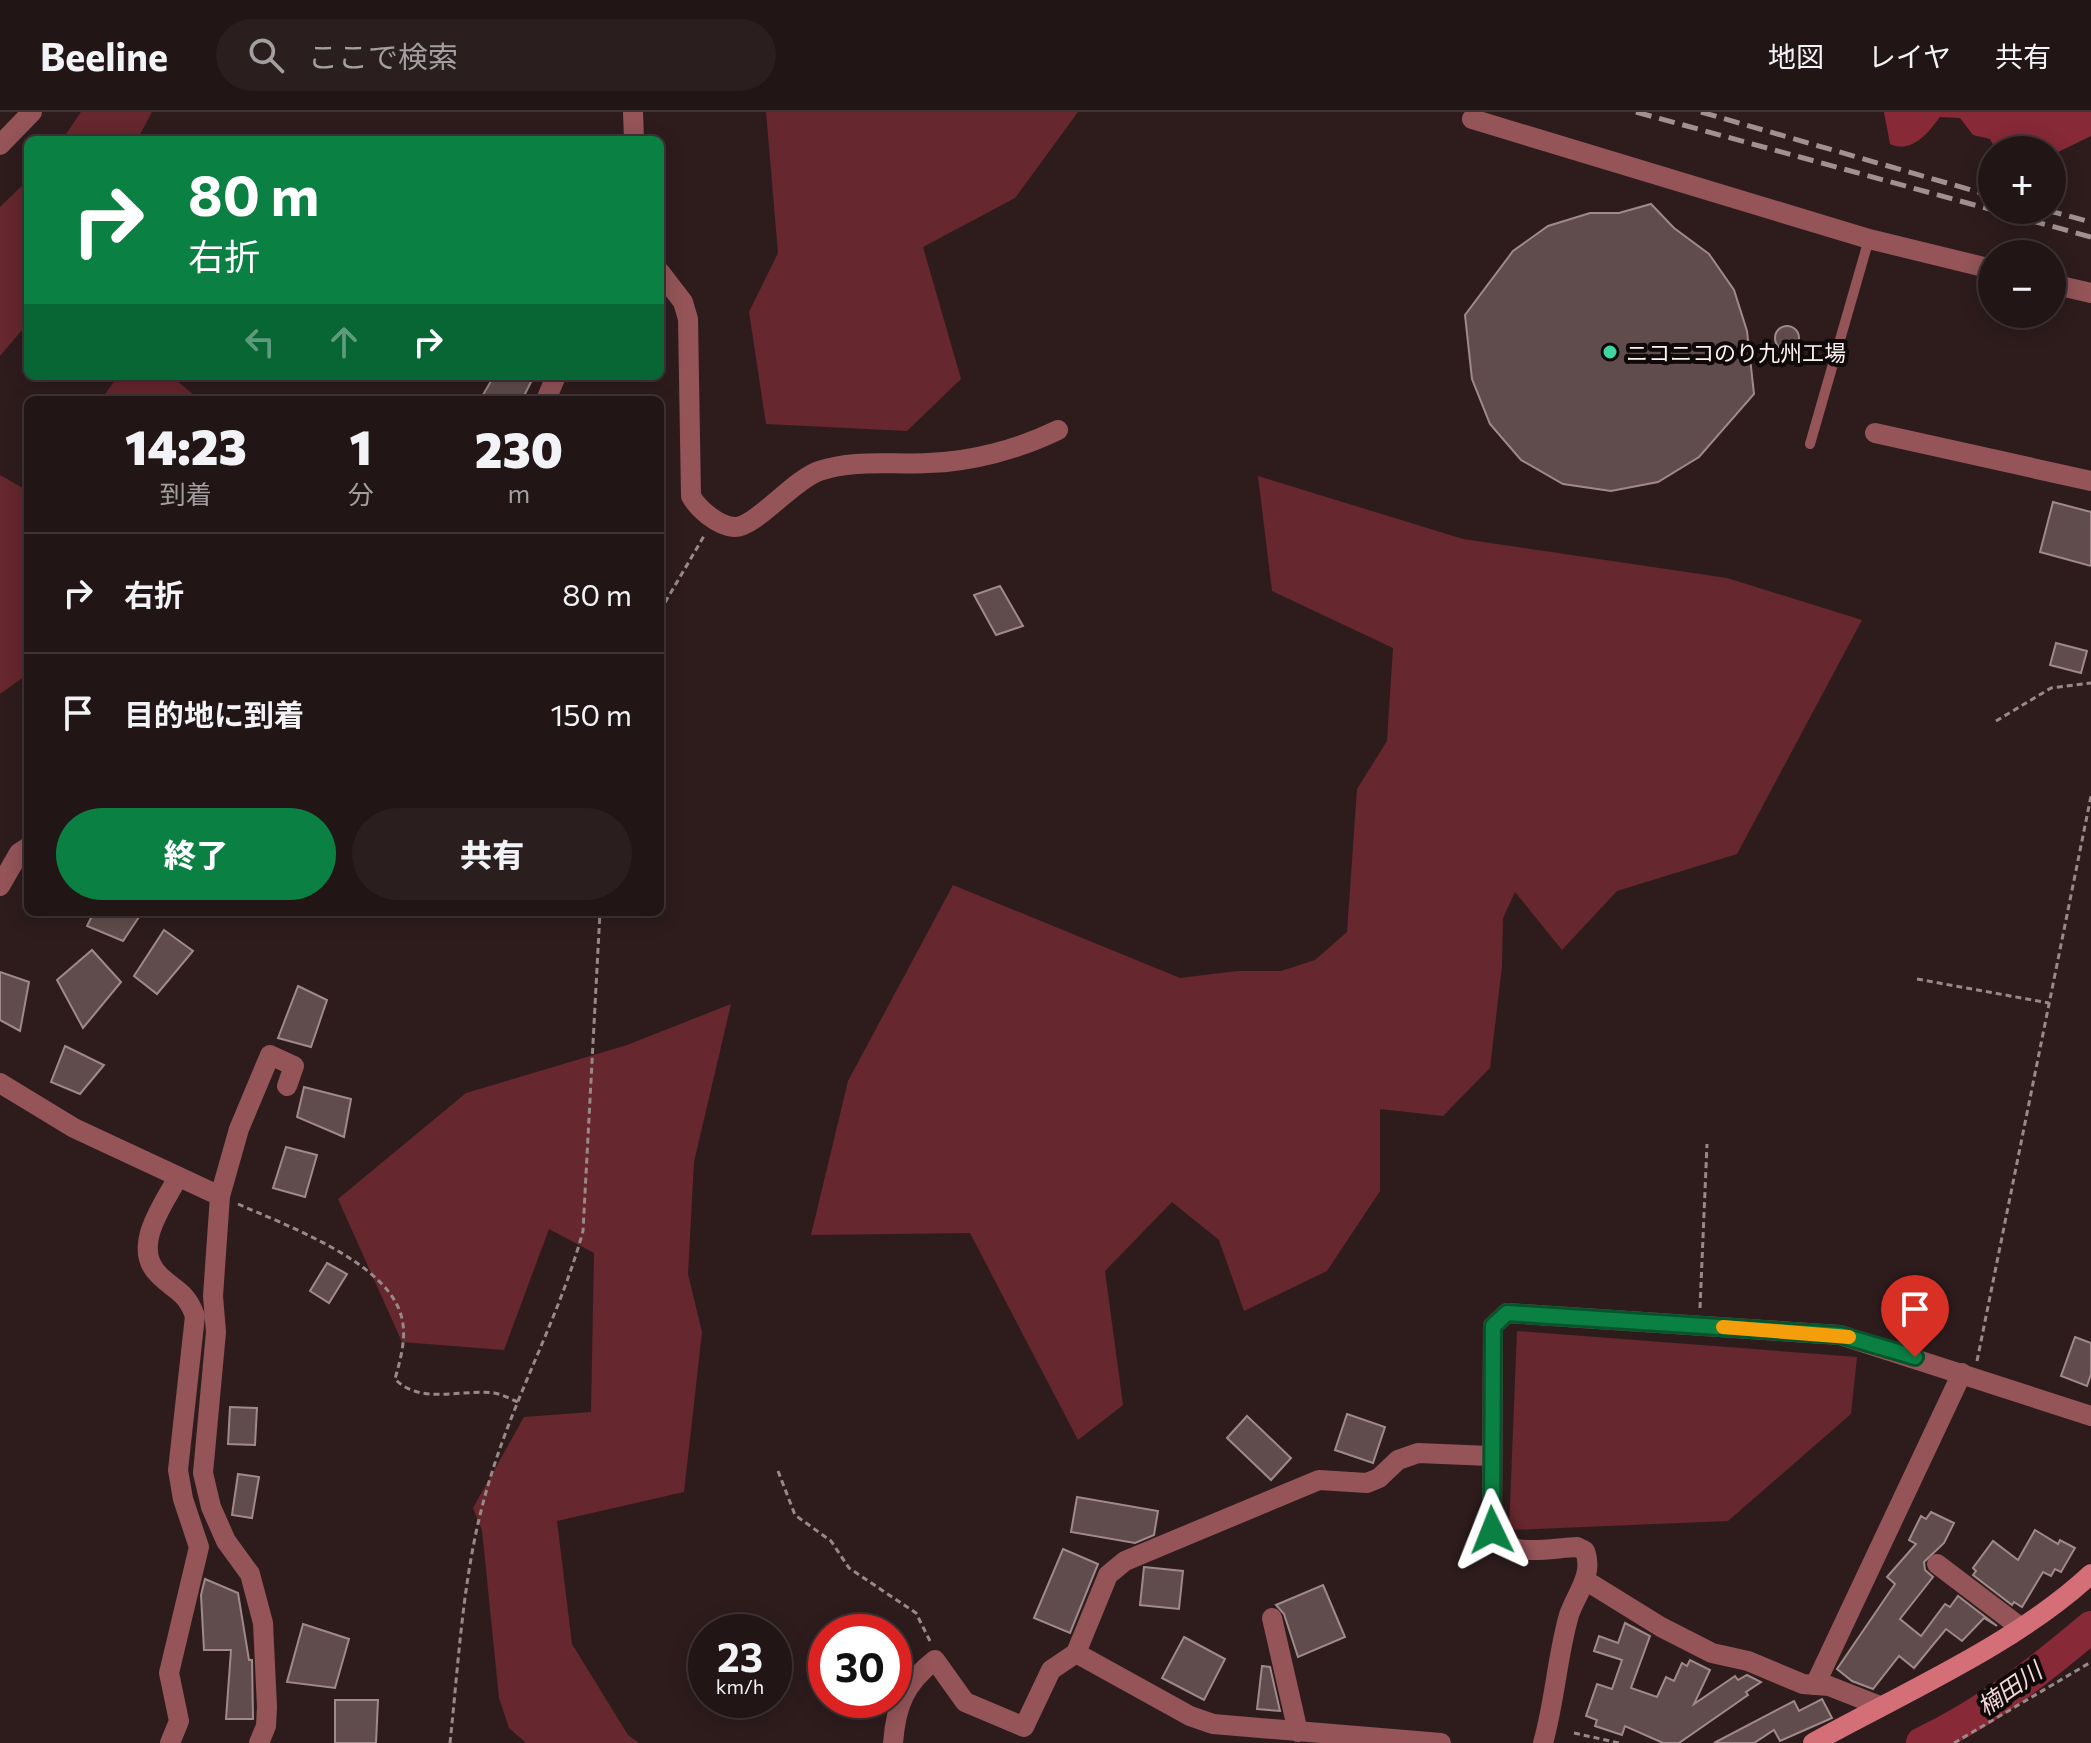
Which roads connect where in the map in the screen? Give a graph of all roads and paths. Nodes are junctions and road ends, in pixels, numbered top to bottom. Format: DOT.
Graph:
graph roads {
  1 [pos="32,112"];
  2 [pos="633,112"];
  3 [pos="1472,119"];
  4 [pos="634,136"];
  5 [pos="0,145"];
  6 [pos="1869,239"];
  7 [pos="1978,266"];
  8 [pos="664,277"];
  9 [pos="2066,287"];
  10 [pos="2091,293"];
  11 [pos="1058,430"];
  12 [pos="1875,433"];
  13 [pos="1810,444"];
  14 [pos="2091,481"];
  15 [pos="694,551"];
  16 [pos="664,604"];
  17 [pos="2091,683"];
  18 [pos="1996,721"];
  19 [pos="2091,796"];
  20 [pos="24,850"];
  21 [pos="0,886"];
  22 [pos="600,916"];
  23 [pos="1917,979"];
  24 [pos="2049,1003"];
  25 [pos="0,1083"];
  26 [pos="287,1086"];
  27 [pos="1707,1144"];
  28 [pos="178,1177"];
  29 [pos="220,1196"];
  30 [pos="1704,1326"];
  31 [pos="1968,1375"];
  32 [pos="519,1402"];
  33 [pos="2091,1416"];
  34 [pos="1490,1456"];
  35 [pos="778,1471"];
  36 [pos="1937,1564"];
  37 [pos="2091,1574"];
  38 [pos="1585,1580"];
  39 [pos="1272,1618"];
  40 [pos="2020,1627"];
  41 [pos="1076,1653"];
  42 [pos="935,1660"];
  43 [pos="2091,1662"];
  44 [pos="1815,1685"];
  45 [pos="1880,1706"];
  46 [pos="1298,1732"];
  47 [pos="1574,1733"];
  48 [pos="1217,1734"];
  49 [pos="170,1743"];
  50 [pos="259,1743"];
  51 [pos="450,1743"];
  52 [pos="893,1743"];
  53 [pos="1441,1743"];
  54 [pos="1543,1743"];
  55 [pos="1619,1743"];
  56 [pos="1813,1743"];
  57 [pos="1954,1743"];
  1 -- 5 [label="street"];
  2 -- 4 [label="street"];
  3 -- 6 [label="street"];
  6 -- 7 [label="street"];
  6 -- 13 [label="lane"];
  8 -- 11 [label="street"];
  9 -- 10 [label="street"];
  12 -- 14 [label="street"];
  15 -- 16 [label="path"];
  17 -- 18 [label="path"];
  19 -- 24 [label="path"];
  20 -- 21 [label="street"];
  22 -- 32 [label="path"];
  23 -- 24 [label="path"];
  24 -- 31 [label="path"];
  25 -- 28 [label="street"];
  26 -- 29 [label="street"];
  27 -- 30 [label="path"];
  28 -- 29 [label="street"];
  28 -- 49 [label="street"];
  29 -- 32 [label="path"];
  29 -- 50 [label="street"];
  30 -- 31 [label="street"];
  30 -- 34 [label="street"];
  31 -- 33 [label="street"];
  31 -- 44 [label="street"];
  32 -- 51 [label="path"];
  34 -- 38 [label="street"];
  34 -- 41 [label="street"];
  35 -- 42 [label="path"];
  36 -- 40 [label="street"];
  37 -- 40 [label="street"];
  38 -- 44 [label="street"];
  38 -- 54 [label="street"];
  39 -- 46 [label="street"];
  40 -- 45 [label="street"];
  41 -- 42 [label="street"];
  41 -- 48 [label="street"];
  42 -- 52 [label="street"];
  43 -- 57 [label="path"];
  44 -- 45 [label="street"];
  45 -- 56 [label="street"];
  46 -- 48 [label="street"];
  46 -- 53 [label="street"];
  47 -- 55 [label="path"];
}
